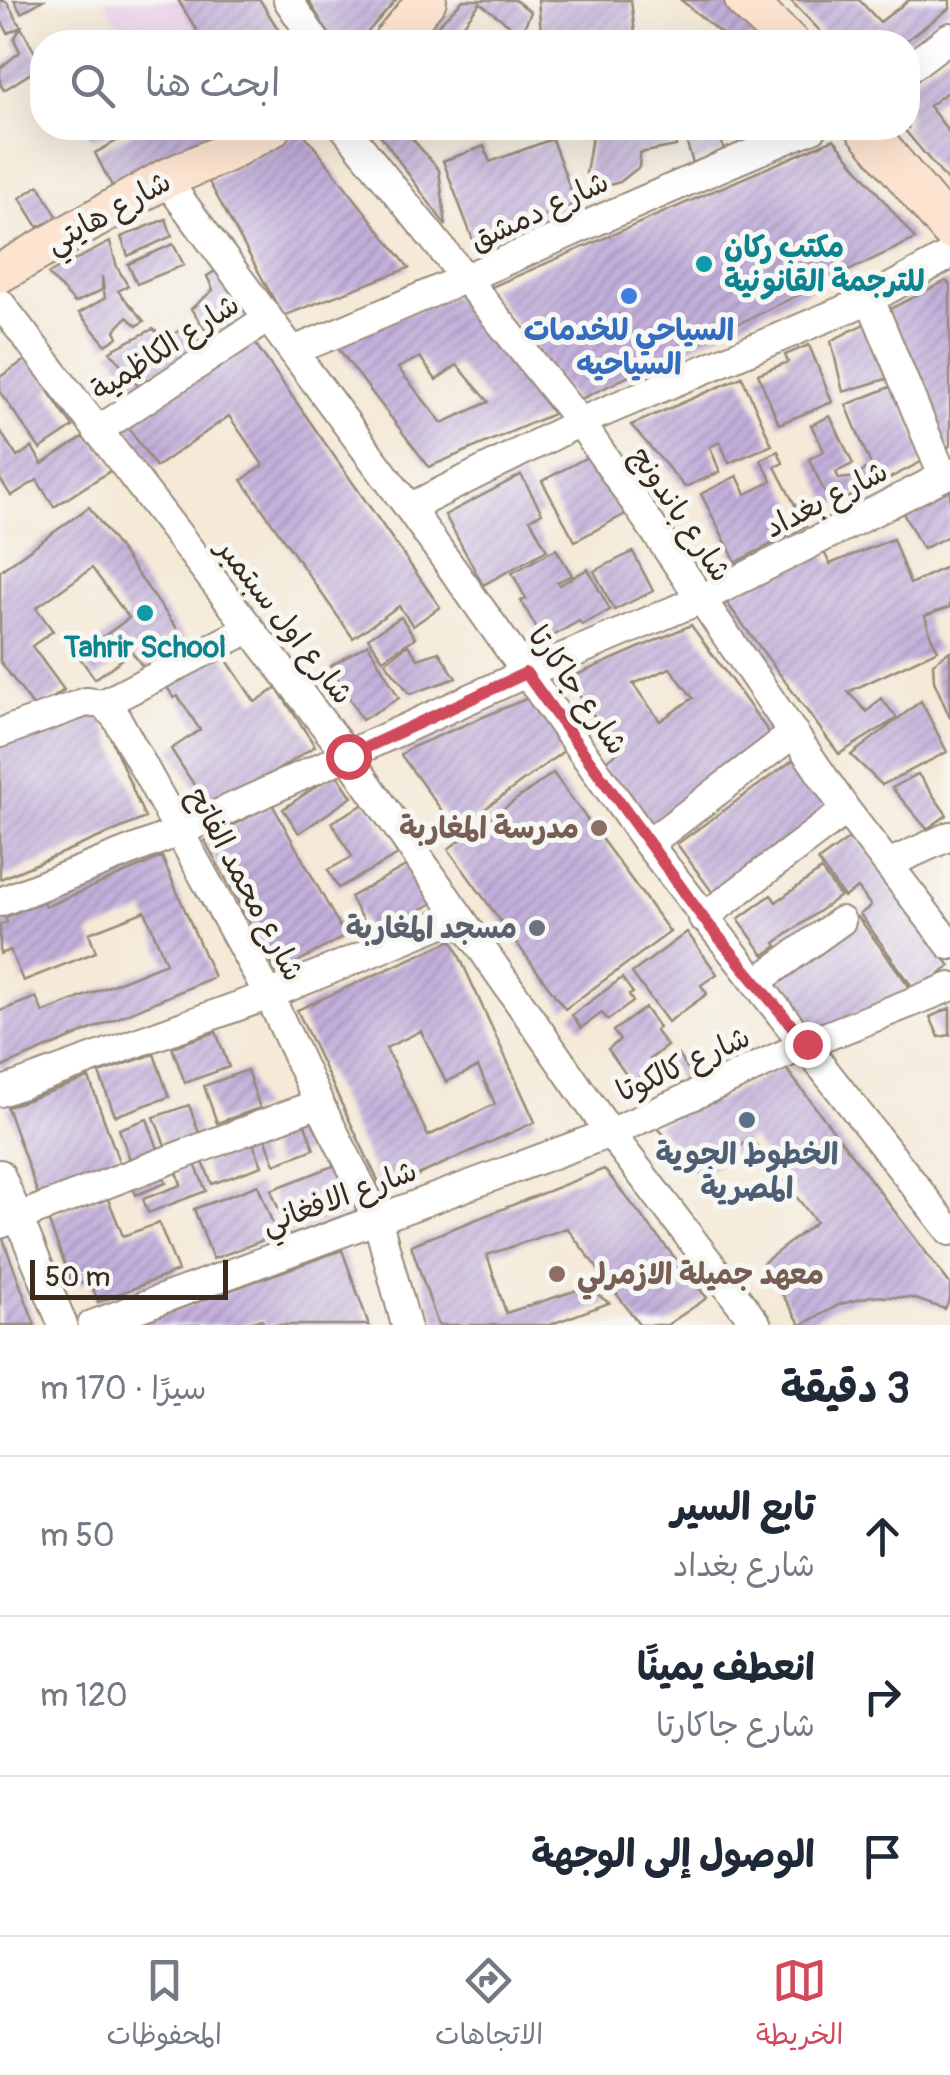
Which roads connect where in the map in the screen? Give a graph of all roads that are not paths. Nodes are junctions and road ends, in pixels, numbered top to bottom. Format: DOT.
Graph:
graph roads {
  1 [pos="288,0"];
  2 [pos="427,0"];
  3 [pos="744,0"];
  4 [pos="308,30"];
  5 [pos="402,30"];
  6 [pos="776,30"];
  7 [pos="950,36"];
  8 [pos="920,60"];
  9 [pos="249,140"];
  10 [pos="355,140"];
  11 [pos="783,140"];
  12 [pos="875,140"];
  13 [pos="165,180"];
  14 [pos="950,230"];
  15 [pos="950,255"];
  16 [pos="0,273"];
  17 [pos="466,280"];
  18 [pos="870,299"];
  19 [pos="0,303"];
  20 [pos="268,318"];
  21 [pos="293,351"];
  22 [pos="580,422"];
  23 [pos="97,431"];
  24 [pos="946,475"];
  25 [pos="410,508"];
  26 [pos="699,600"];
  27 [pos="249,629"];
  28 [pos="526,673"];
  29 [pos="104,704"];
  30 [pos="0,733"];
  31 [pos="794,733"];
  32 [pos="348,756"];
  33 [pos="846,810"];
  34 [pos="181,831"];
  35 [pos="950,836"];
  36 [pos="648,844"];
  37 [pos="888,864"];
  38 [pos="0,902"];
  39 [pos="459,916"];
  40 [pos="703,918"];
  41 [pos="842,920"];
  42 [pos="950,945"];
  43 [pos="756,982"];
  44 [pos="950,987"];
  45 [pos="269,994"];
  46 [pos="807,1044"];
  47 [pos="0,1092"];
  48 [pos="318,1103"];
  49 [pos="610,1132"];
  50 [pos="0,1174"];
  51 [pos="376,1218"];
  52 [pos="9,1221"];
  53 [pos="950,1230"];
  54 [pos="63,1325"];
  55 [pos="92,1325"];
  56 [pos="406,1325"];
  57 [pos="756,1325"];
  1 -- 4 [label="street"];
  2 -- 5 [label="street"];
  3 -- 6 [label="street"];
  7 -- 8 [label="street"];
  9 -- 13 [label="street, شارع هايتي"];
  10 -- 17 [label="street, شارع باندونج"];
  11 -- 17 [label="street, شارع دمشق"];
  12 -- 14 [label="street"];
  13 -- 16 [label="street, شارع هايتي"];
  13 -- 20 [label="street, شارع جاكارتا"];
  15 -- 18 [label="street"];
  17 -- 21 [label="street, شارع دمشق"];
  17 -- 22 [label="street, شارع باندونج"];
  18 -- 22 [label="street"];
  18 -- 24 [label="street"];
  19 -- 23 [label="street, شارع اول سبتمبر"];
  20 -- 21 [label="street, شارع جاكارتا"];
  20 -- 23 [label="street, شارع الكاظمية"];
  21 -- 25 [label="street, شارع جاكارتا"];
  22 -- 25 [label="street"];
  22 -- 26 [label="street, شارع باندونج"];
  23 -- 27 [label="street, شارع اول سبتمبر"];
  24 -- 26 [label="street, شارع بغداد"];
  25 -- 28 [label="street, شارع جاكارتا"];
  26 -- 28 [label="street, شارع بغداد"];
  26 -- 31 [label="street, شارع باندونج"];
  27 -- 29 [label="street"];
  27 -- 32 [label="street, شارع اول سبتمبر"];
  28 -- 32 [label="street, شارع بغداد"];
  28 -- 36 [label="street, شارع جاكارتا"];
  29 -- 30 [label="street"];
  29 -- 34 [label="street, شارع محمد الفاتح"];
  31 -- 33 [label="street, شارع باندونج"];
  31 -- 36 [label="street"];
  32 -- 34 [label="street, شارع بغداد"];
  32 -- 39 [label="street, شارع اول سبتمبر"];
  33 -- 37 [label="street, شارع باندونج"];
  33 -- 40 [label="street"];
  34 -- 38 [label="street, شارع بغداد"];
  34 -- 45 [label="street, شارع محمد الفاتح"];
  35 -- 37 [label="street"];
  36 -- 40 [label="street, شارع جاكارتا"];
  37 -- 42 [label="street, شارع باندونج"];
  39 -- 45 [label="street"];
  39 -- 49 [label="street, شارع اول سبتمبر"];
  40 -- 43 [label="street, شارع جاكارتا"];
  41 -- 43 [label="street"];
  43 -- 46 [label="street, شارع جاكارتا"];
  44 -- 46 [label="street, شارع كالكوتا"];
  45 -- 47 [label="street"];
  45 -- 48 [label="street, شارع محمد الفاتح"];
  46 -- 49 [label="street, شارع كالكوتا"];
  46 -- 53 [label="street, شارع جاكارتا"];
  48 -- 51 [label="street, شارع محمد الفاتح"];
  48 -- 52 [label="street"];
  49 -- 51 [label="street, شارع الافغاني"];
  49 -- 57 [label="street, شارع اول سبتمبر"];
  50 -- 52 [label="street"];
  51 -- 55 [label="street, شارع الافغاني"];
  51 -- 56 [label="street, شارع محمد الفاتح"];
  52 -- 54 [label="street"];
}
